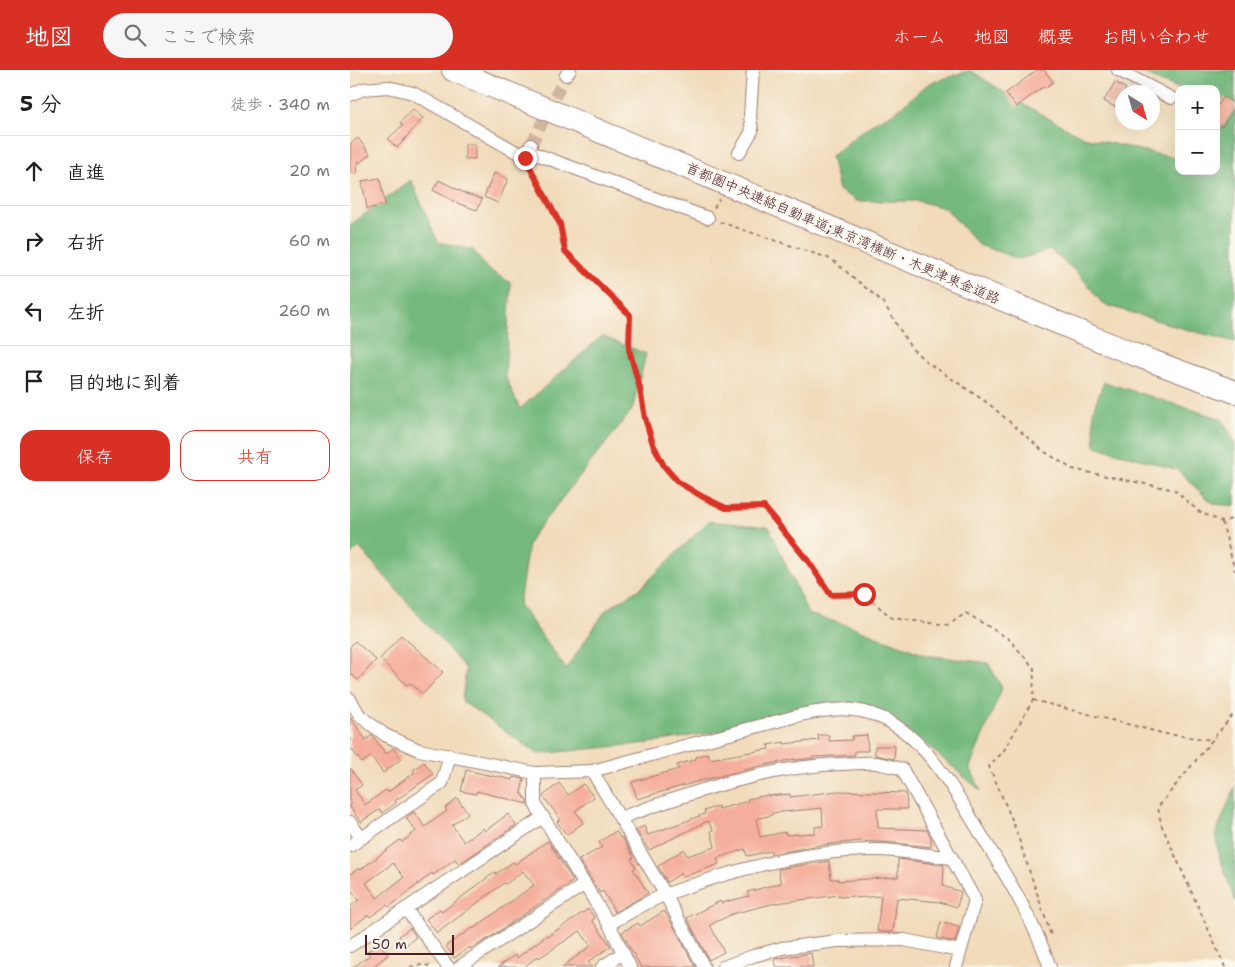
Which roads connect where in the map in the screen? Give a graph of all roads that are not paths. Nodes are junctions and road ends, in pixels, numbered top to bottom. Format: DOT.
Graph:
graph roads {
  1 [pos="453,70"];
  2 [pos="753,70"];
  3 [pos="1118,70"];
  4 [pos="351,92"];
  5 [pos="1171,98"];
  6 [pos="739,153"];
  7 [pos="708,218"];
  8 [pos="1235,392"];
  9 [pos="350,699"];
  10 [pos="450,755"];
  11 [pos="592,771"];
  12 [pos="534,773"];
  13 [pos="543,817"];
  14 [pos="620,818"];
  15 [pos="350,822"];
  16 [pos="361,838"];
  17 [pos="350,846"];
  18 [pos="952,858"];
  19 [pos="585,884"];
  20 [pos="665,894"];
  21 [pos="406,909"];
  22 [pos="609,924"];
  23 [pos="350,946"];
  24 [pos="960,950"];
  25 [pos="623,953"];
  26 [pos="448,967"];
  27 [pos="459,967"];
  28 [pos="602,967"];
  29 [pos="630,967"];
  30 [pos="704,967"];
  31 [pos="723,967"];
  32 [pos="956,967"];
  33 [pos="1050,967"];
  1 -- 8 [label="highway, 首都圏中央連絡自動車道;東京湾横断・木更津東金道路"];
  2 -- 6 [label="street"];
  3 -- 5 [label="street"];
  4 -- 7 [label="street"];
  9 -- 10 [label="street"];
  10 -- 12 [label="street"];
  10 -- 16 [label="street"];
  11 -- 12 [label="street"];
  11 -- 14 [label="street"];
  11 -- 33 [label="street"];
  12 -- 13 [label="street"];
  13 -- 19 [label="street"];
  13 -- 21 [label="street"];
  14 -- 18 [label="street"];
  14 -- 20 [label="street"];
  15 -- 16 [label="street"];
  16 -- 17 [label="street"];
  18 -- 20 [label="street"];
  18 -- 24 [label="street"];
  19 -- 22 [label="street"];
  19 -- 27 [label="street"];
  20 -- 22 [label="street"];
  20 -- 30 [label="street"];
  21 -- 23 [label="street"];
  21 -- 26 [label="street"];
  22 -- 25 [label="street"];
  24 -- 31 [label="street"];
  24 -- 32 [label="street"];
  25 -- 28 [label="street"];
  25 -- 29 [label="street"];
}
